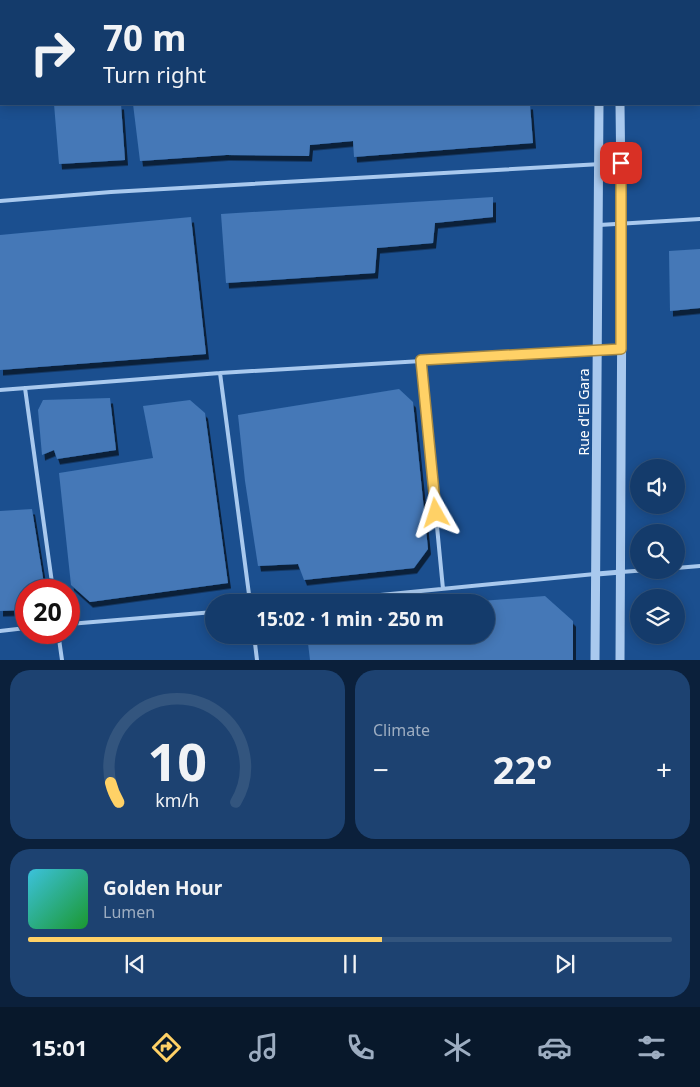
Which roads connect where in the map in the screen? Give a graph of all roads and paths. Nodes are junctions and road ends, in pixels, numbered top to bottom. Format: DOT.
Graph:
graph roads {
  1 [pos="599,105"];
  2 [pos="620,105"];
  3 [pos="621,163"];
  4 [pos="599,165"];
  5 [pos="0,200"];
  6 [pos="700,219"];
  7 [pos="599,224"];
  8 [pos="621,224"];
  9 [pos="621,349"];
  10 [pos="598,350"];
  11 [pos="421,360"];
  12 [pos="220,373"];
  13 [pos="25,388"];
  14 [pos="0,390"];
  15 [pos="700,566"];
  16 [pos="685,567"];
  17 [pos="630,571"];
  18 [pos="621,572"];
  19 [pos="596,574"];
  20 [pos="51,579"];
  21 [pos="443,589"];
  22 [pos="249,594"];
  23 [pos="391,594"];
  24 [pos="205,613"];
  25 [pos="80,623"];
  26 [pos="15,629"];
  27 [pos="0,631"];
  28 [pos="60,644"];
  29 [pos="255,644"];
  30 [pos="62,660"];
  31 [pos="257,660"];
  32 [pos="595,660"];
  33 [pos="620,660"];
  1 -- 4 [label="street, Rue d'El Gara"];
  2 -- 3 [label="street"];
  3 -- 4 [label="lane"];
  3 -- 8 [label="street"];
  4 -- 5 [label="lane"];
  4 -- 7 [label="street, Rue d'El Gara"];
  6 -- 8 [label="lane"];
  7 -- 8 [label="lane"];
  7 -- 10 [label="street, Rue d'El Gara"];
  8 -- 9 [label="street"];
  9 -- 10 [label="lane"];
  9 -- 18 [label="street"];
  10 -- 11 [label="lane"];
  10 -- 19 [label="street, Rue d'El Gara"];
  11 -- 12 [label="lane"];
  11 -- 21 [label="lane"];
  12 -- 13 [label="lane"];
  12 -- 22 [label="lane"];
  13 -- 14 [label="lane"];
  13 -- 20 [label="lane"];
  15 -- 16 [label="lane"];
  17 -- 18 [label="lane"];
  18 -- 19 [label="street"];
  18 -- 33 [label="street"];
  19 -- 21 [label="lane"];
  19 -- 32 [label="street, Rue d'El Gara"];
  21 -- 23 [label="lane"];
  24 -- 25 [label="lane"];
  26 -- 27 [label="lane"];
  28 -- 30 [label="lane"];
  29 -- 31 [label="lane"];
}
